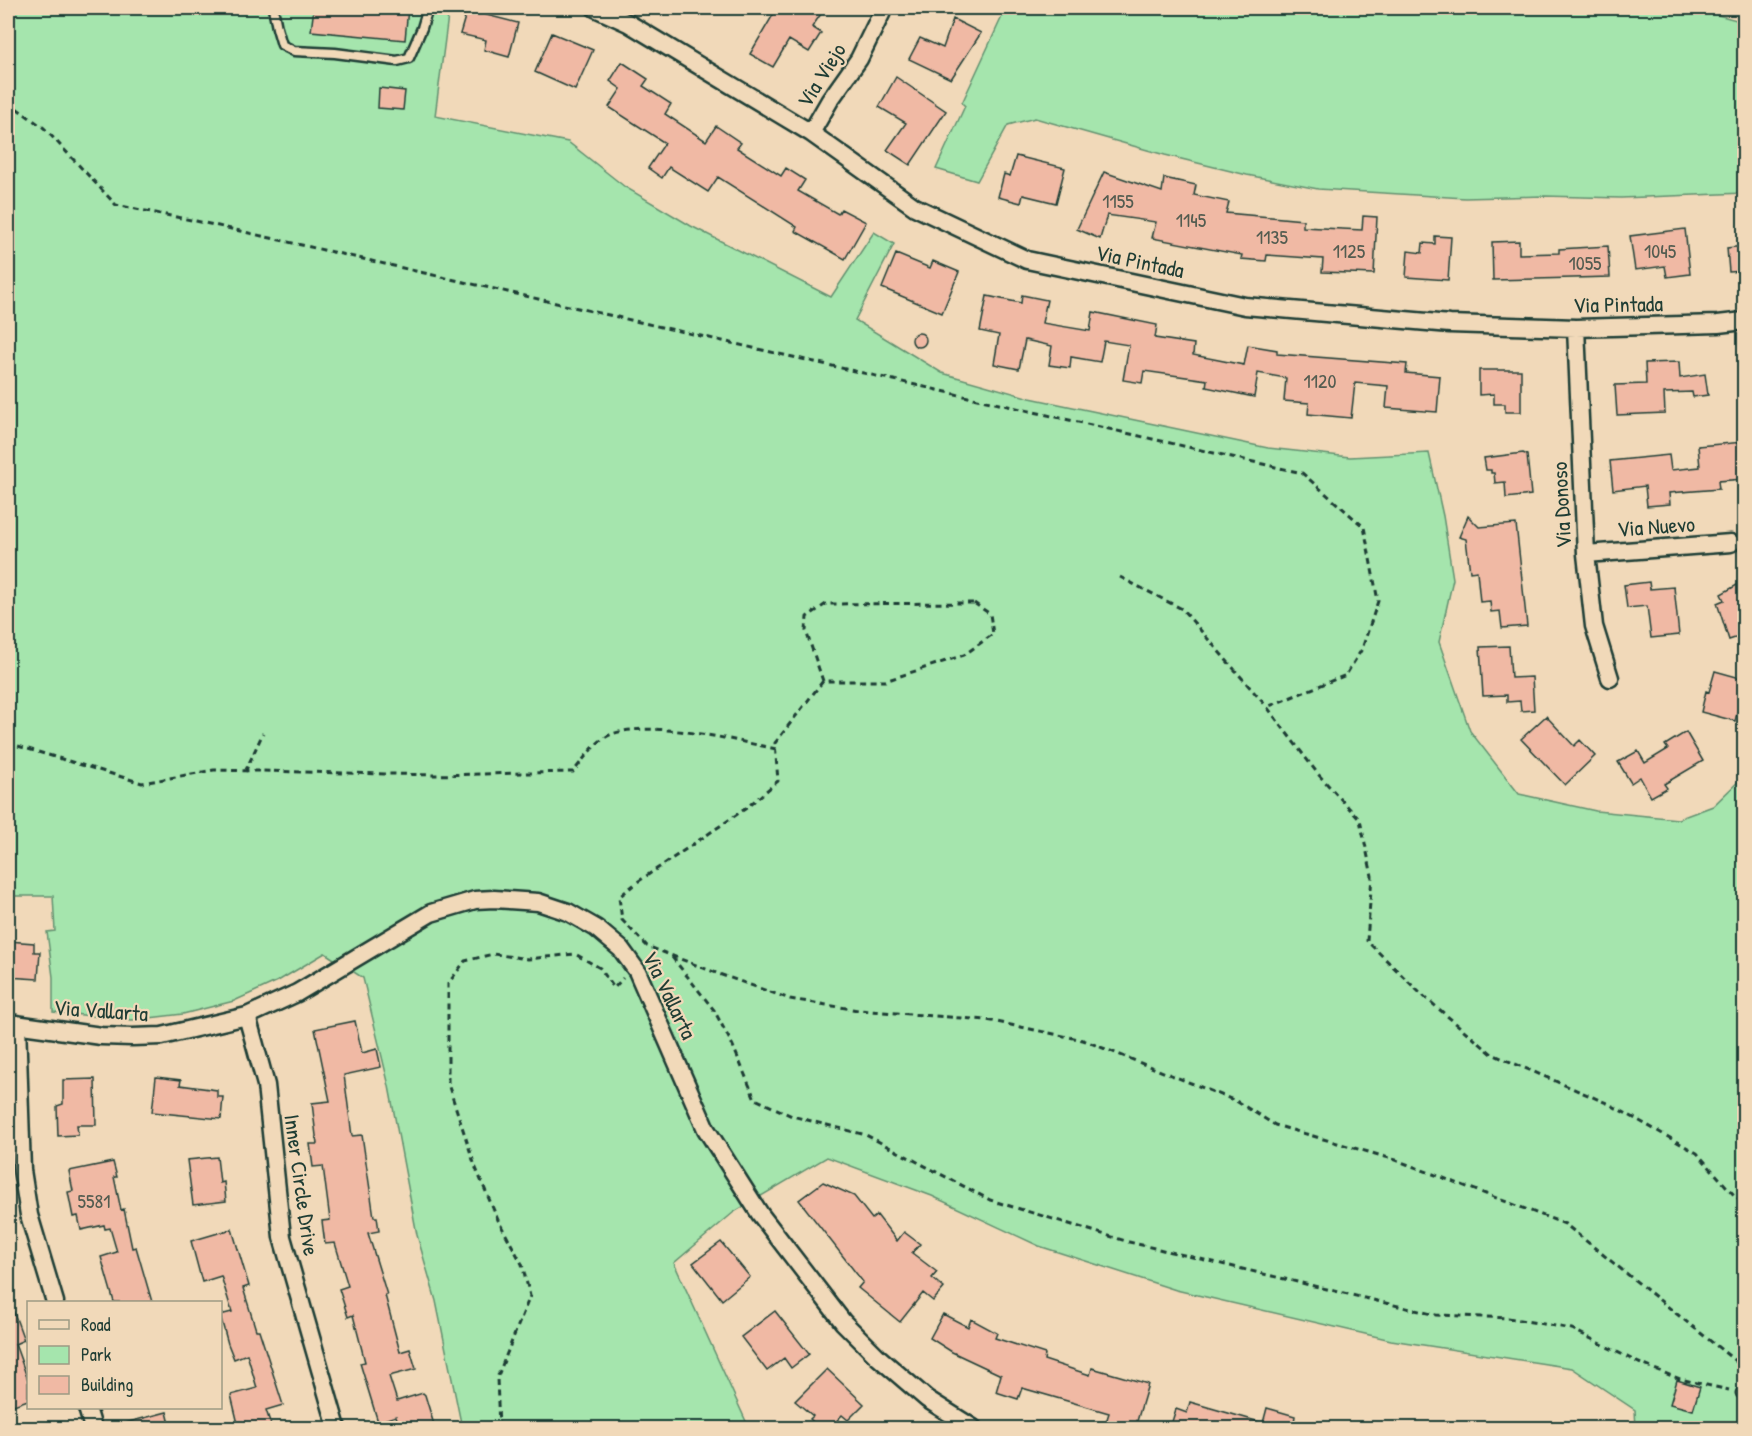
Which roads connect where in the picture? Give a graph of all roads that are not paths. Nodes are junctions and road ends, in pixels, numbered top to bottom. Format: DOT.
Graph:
graph roads {
  1 [pos="273,8"];
  2 [pos="428,8"];
  3 [pos="595,8"];
  4 [pos="884,8"];
  5 [pos="811,133"];
  6 [pos="1744,321"];
  7 [pos="1576,328"];
  8 [pos="1731,543"];
  9 [pos="1586,554"];
  10 [pos="1610,678"];
  11 [pos="247,1016"];
  12 [pos="12,1024"];
  13 [pos="55,1301"];
  14 [pos="88,1409"];
  15 [pos="93,1428"];
  16 [pos="337,1428"];
  17 [pos="974,1428"];
  1 -- 2 [label="lane"];
  3 -- 5 [label="street, Via Pintada"];
  4 -- 5 [label="street, Via Viejo"];
  5 -- 7 [label="street, Via Pintada"];
  6 -- 7 [label="street, Via Pintada"];
  7 -- 9 [label="street, Via Donoso"];
  8 -- 9 [label="street, Via Nuevo"];
  9 -- 10 [label="street, Via Donoso"];
  11 -- 12 [label="street, Via Vallarta"];
  11 -- 16 [label="street, Inner Circle Drive"];
  11 -- 17 [label="street, Via Vallarta"];
  12 -- 13 [label="street"];
  14 -- 15 [label="street"];
}
